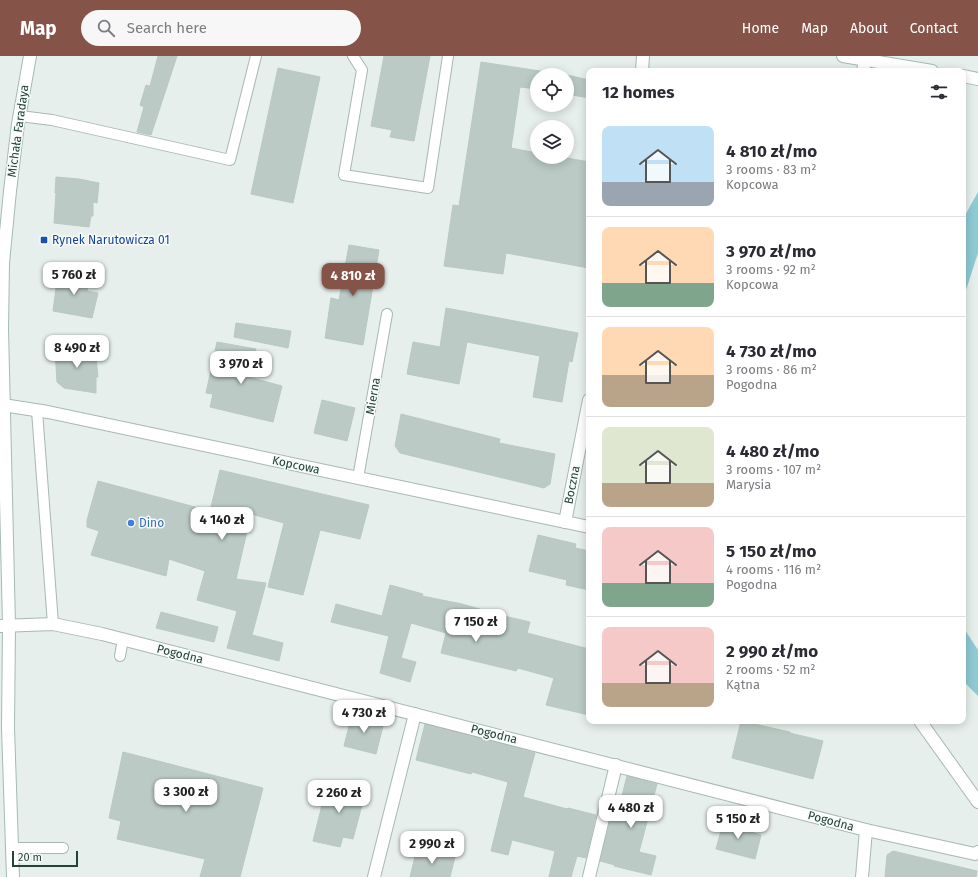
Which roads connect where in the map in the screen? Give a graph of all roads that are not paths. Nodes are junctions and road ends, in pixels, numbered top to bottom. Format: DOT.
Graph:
graph roads {
  1 [pos="30,56"];
  2 [pos="256,56"];
  3 [pos="353,56"];
  4 [pos="448,56"];
  5 [pos="643,56"];
  6 [pos="843,56"];
  7 [pos="864,65"];
  8 [pos="642,68"];
  9 [pos="898,68"];
  10 [pos="966,77"];
  11 [pos="978,79"];
  12 [pos="20,116"];
  13 [pos="388,314"];
  14 [pos="2,405"];
  15 [pos="37,411"];
  16 [pos="586,415"];
  17 [pos="358,478"];
  18 [pos="565,522"];
  19 [pos="586,526"];
  20 [pos="53,624"];
  21 [pos="4,626"];
  22 [pos="124,639"];
  23 [pos="120,656"];
  24 [pos="416,714"];
  25 [pos="922,724"];
  26 [pos="616,765"];
  27 [pos="978,802"];
  28 [pos="866,830"];
  29 [pos="12,848"];
  30 [pos="63,848"];
  31 [pos="978,852"];
  32 [pos="13,877"];
  33 [pos="374,877"];
  34 [pos="590,877"];
  35 [pos="862,877"];
  1 -- 12 [label="street, Michała Faradaya"];
  2 -- 12 [label="lane"];
  3 -- 4 [label="lane"];
  5 -- 8 [label="street"];
  6 -- 7 [label="street"];
  7 -- 9 [label="street"];
  10 -- 11 [label="street"];
  12 -- 14 [label="street, Michała Faradaya"];
  13 -- 17 [label="lane, Mierna"];
  14 -- 15 [label="street, Kopcowa"];
  14 -- 21 [label="street, Michała Faradaya"];
  15 -- 17 [label="street, Kopcowa"];
  15 -- 20 [label="lane"];
  16 -- 18 [label="street, Boczna"];
  17 -- 18 [label="street, Kopcowa"];
  18 -- 19 [label="street, Kopcowa"];
  20 -- 21 [label="street, Pogodna"];
  20 -- 22 [label="street, Pogodna"];
  21 -- 29 [label="street, Michała Faradaya"];
  22 -- 23 [label="lane"];
  22 -- 24 [label="street, Pogodna"];
  24 -- 26 [label="street, Pogodna"];
  24 -- 33 [label="street"];
  25 -- 27 [label="street"];
  26 -- 28 [label="street, Pogodna"];
  26 -- 34 [label="street"];
  28 -- 31 [label="street, Pogodna"];
  28 -- 35 [label="street"];
  29 -- 30 [label="lane"];
  29 -- 32 [label="street, Michała Faradaya"];
}
